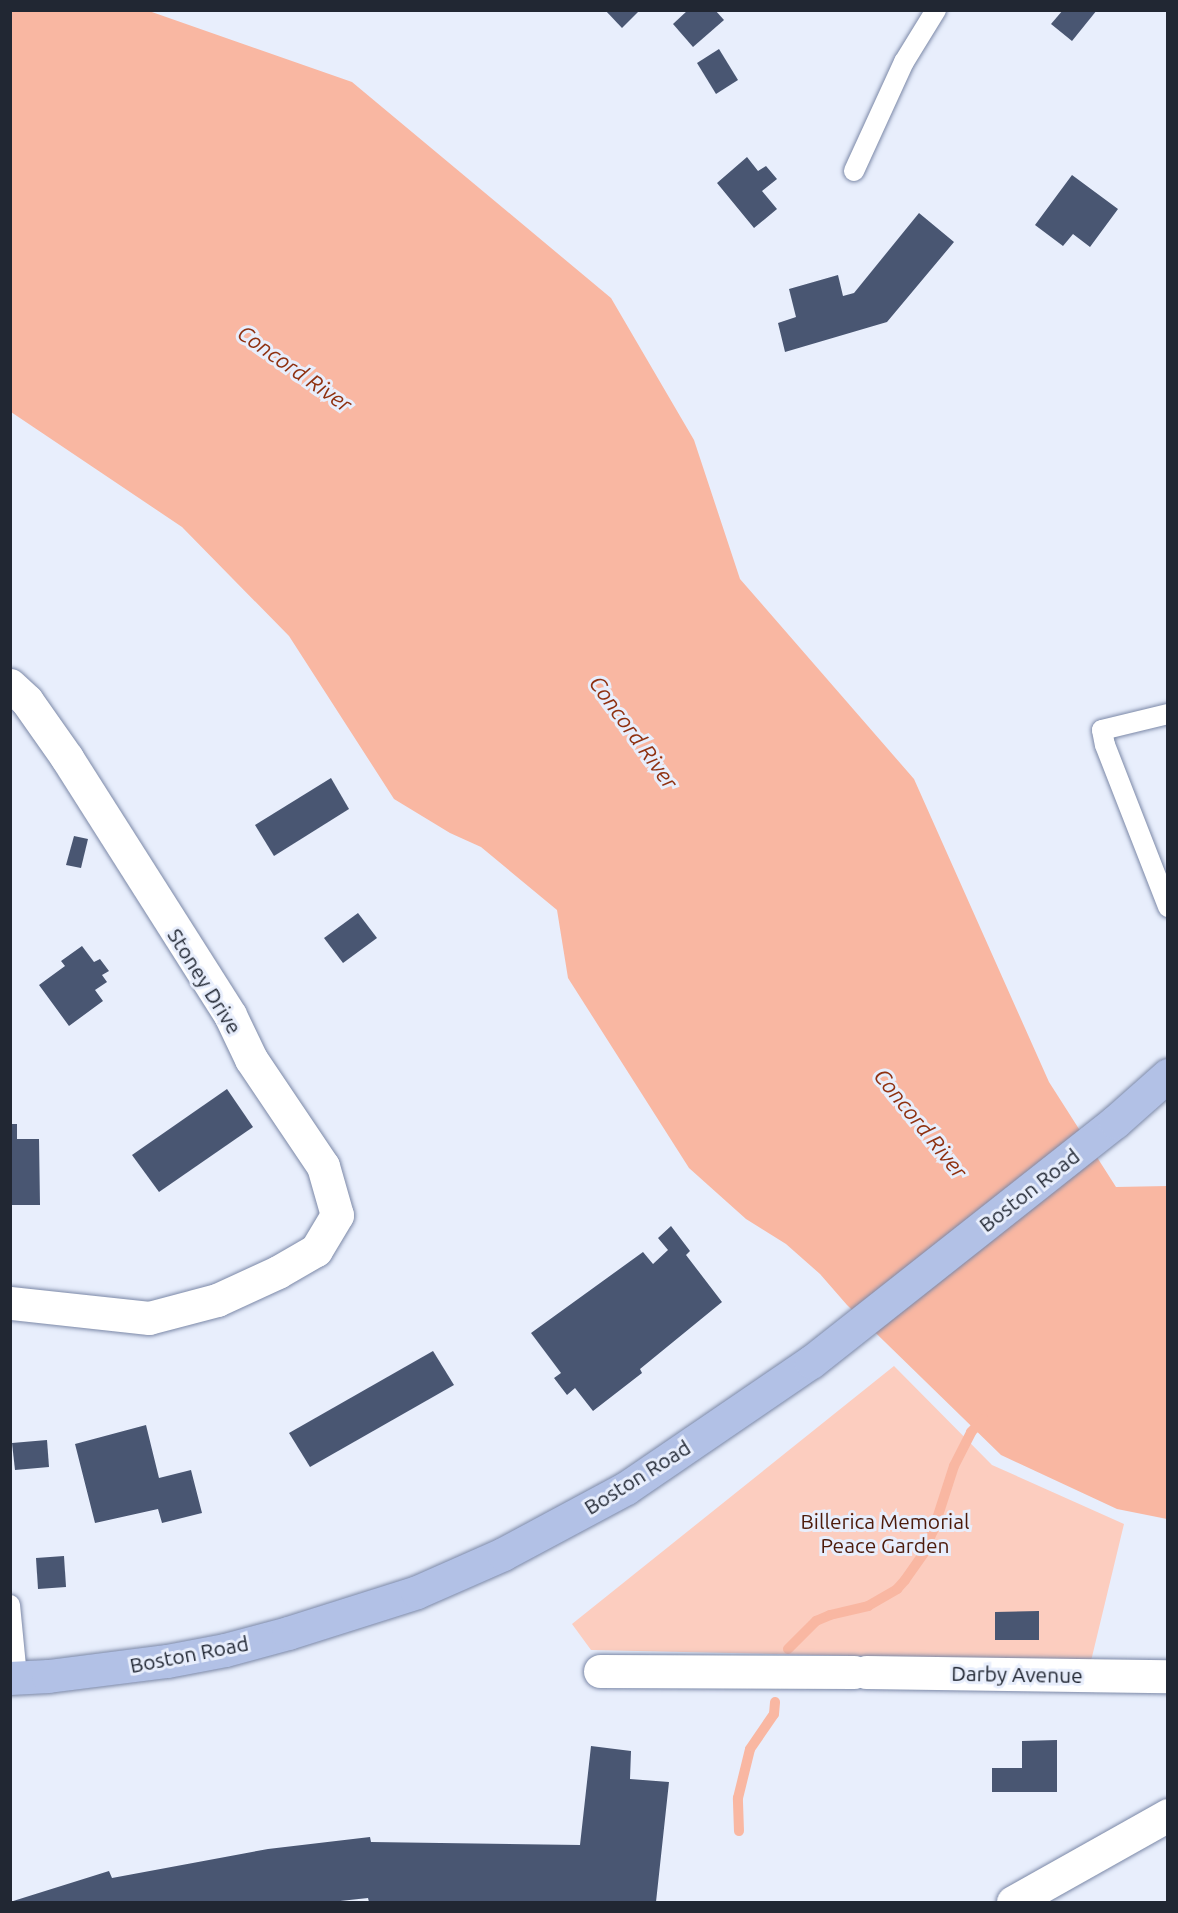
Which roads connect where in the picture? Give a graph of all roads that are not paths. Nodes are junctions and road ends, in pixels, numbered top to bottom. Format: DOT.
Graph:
graph roads {
  1 [pos="936,10"];
  2 [pos="854,171"];
  3 [pos="10,685"];
  4 [pos="1167,714"];
  5 [pos="1167,907"];
  6 [pos="1167,1075"];
  7 [pos="10,1303"];
  8 [pos="10,1605"];
  9 [pos="600,1671"];
  10 [pos="1167,1676"];
  11 [pos="14,1678"];
  12 [pos="1167,1815"];
  13 [pos="1013,1902"];
  1 -- 2 [label="lane"];
  3 -- 7 [label="street, Stoney Drive"];
  4 -- 5 [label="lane"];
  6 -- 11 [label="main road, Boston Road"];
  8 -- 11 [label="lane"];
  9 -- 10 [label="street, Darby Avenue"];
  12 -- 13 [label="street"];
}
